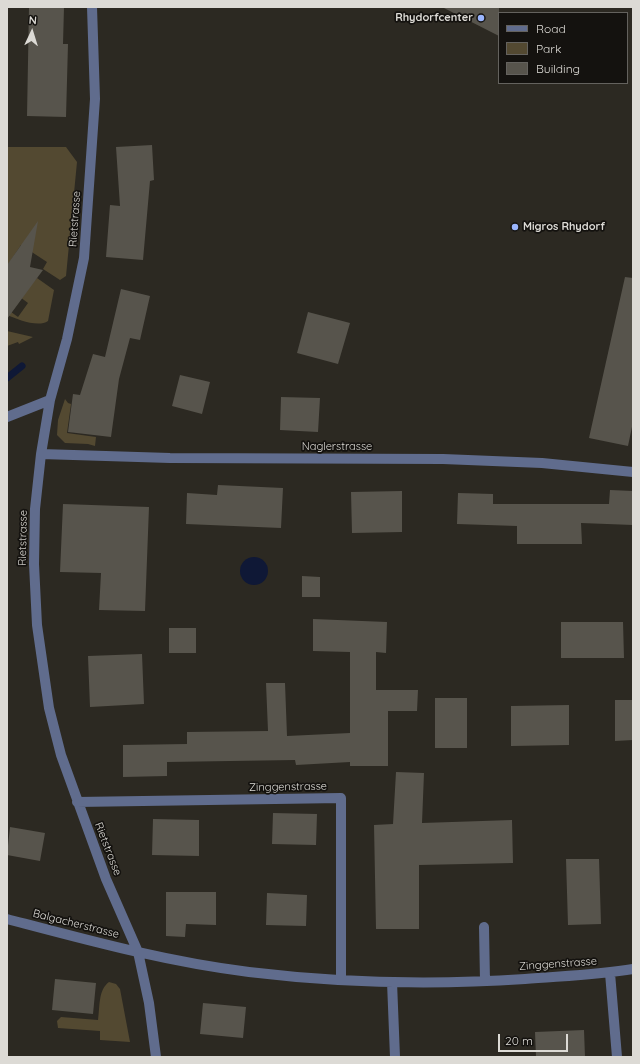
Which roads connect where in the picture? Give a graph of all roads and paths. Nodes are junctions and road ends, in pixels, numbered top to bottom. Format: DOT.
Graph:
graph roads {
  1 [pos="92,7"];
  2 [pos="50,400"];
  3 [pos="7,417"];
  4 [pos="41,454"];
  5 [pos="633,472"];
  6 [pos="77,802"];
  7 [pos="7,919"];
  8 [pos="484,927"];
  9 [pos="138,952"];
  10 [pos="633,969"];
  11 [pos="610,973"];
  12 [pos="341,980"];
  13 [pos="485,981"];
  14 [pos="392,982"];
  15 [pos="156,1057"];
  16 [pos="395,1057"];
  17 [pos="617,1057"];
  1 -- 2 [label="street, Rietstrasse"];
  2 -- 3 [label="street"];
  2 -- 4 [label="street, Rietstrasse"];
  4 -- 5 [label="street, Naglerstrasse"];
  4 -- 6 [label="street, Rietstrasse"];
  6 -- 9 [label="street, Rietstrasse"];
  6 -- 12 [label="street, Zinggenstrasse"];
  7 -- 9 [label="street, Balgacherstrasse"];
  8 -- 13 [label="street"];
  9 -- 12 [label="street, Zinggenstrasse"];
  9 -- 15 [label="street, Rietstrasse"];
  10 -- 11 [label="street, Zinggenstrasse"];
  11 -- 13 [label="street, Zinggenstrasse"];
  11 -- 17 [label="street"];
  12 -- 14 [label="street, Zinggenstrasse"];
  13 -- 14 [label="street, Zinggenstrasse"];
  14 -- 16 [label="street"];
}
